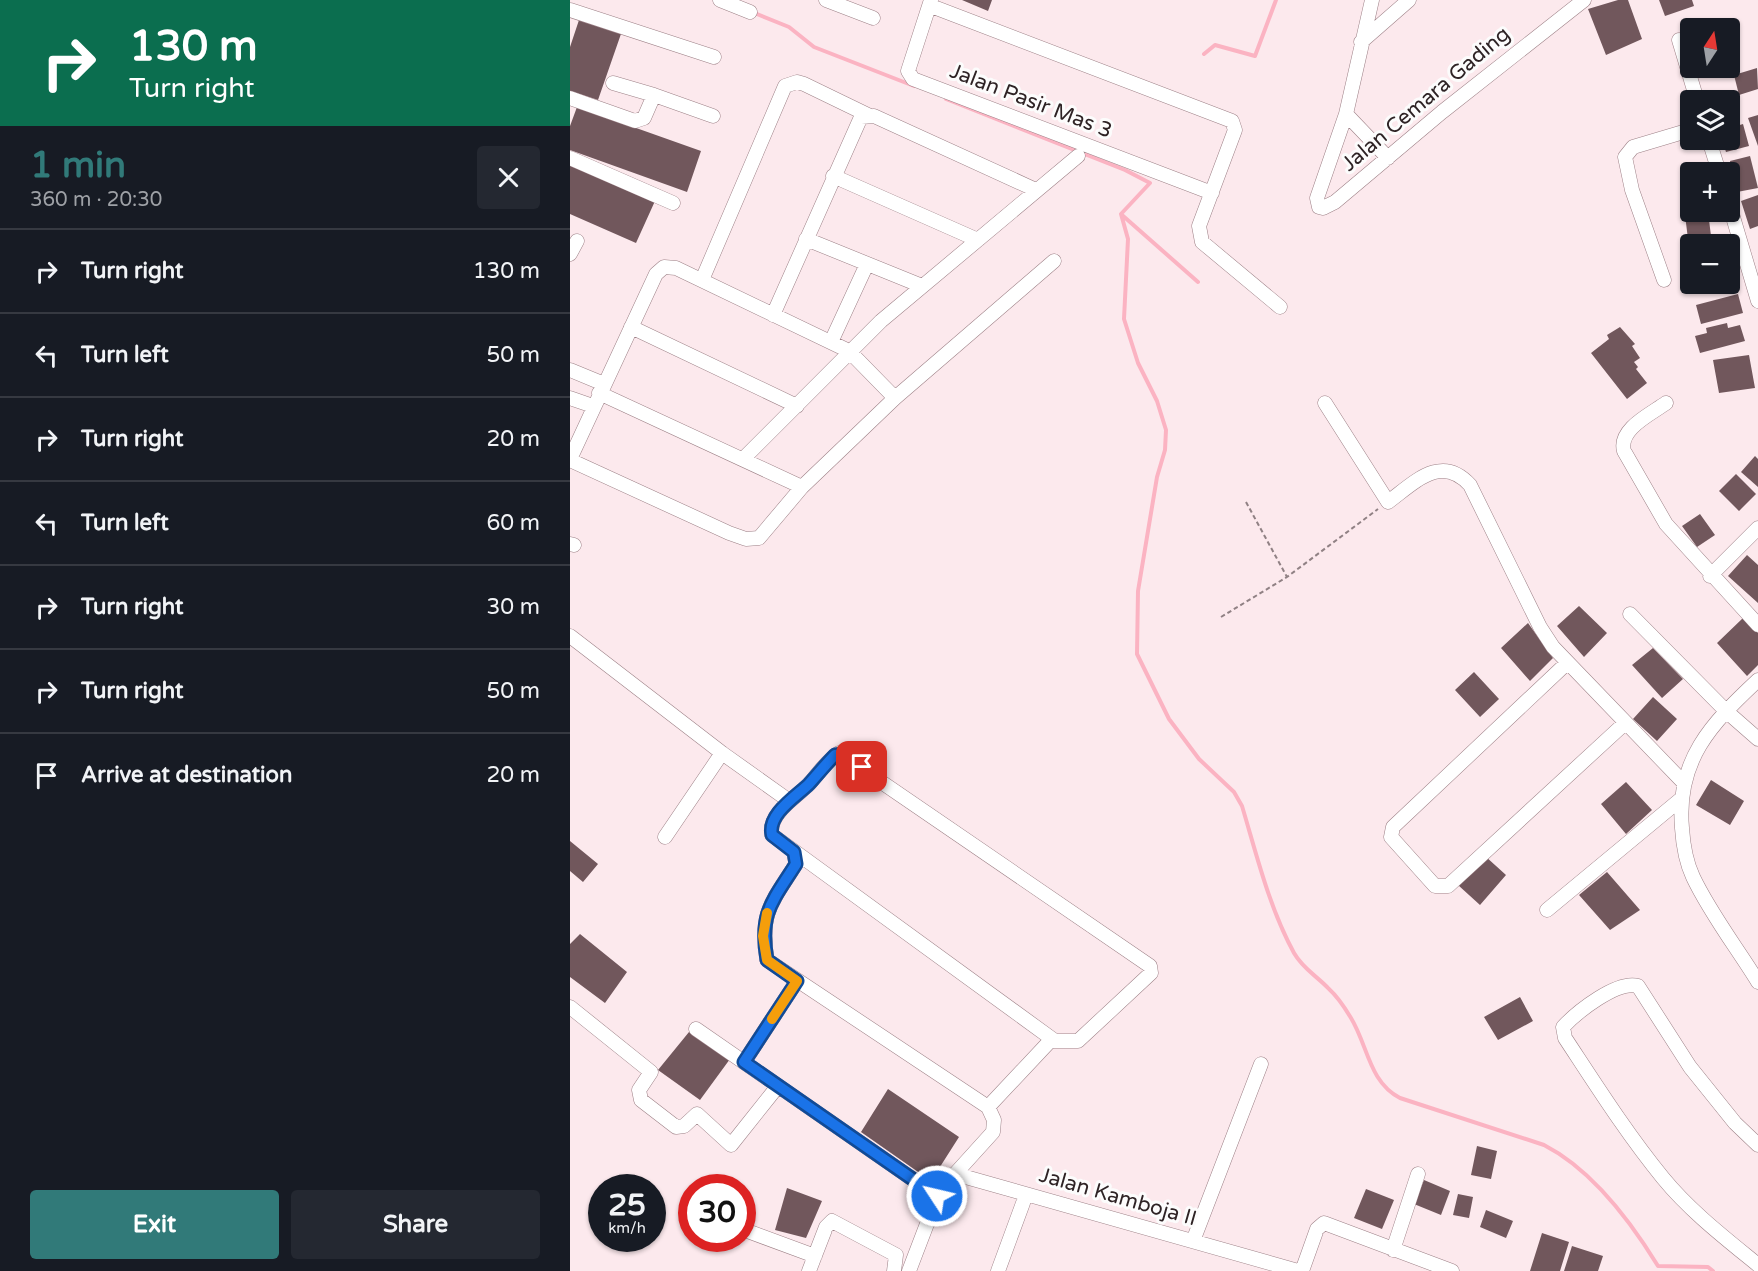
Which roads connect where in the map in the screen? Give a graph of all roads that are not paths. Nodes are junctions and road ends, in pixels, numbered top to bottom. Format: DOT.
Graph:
graph roads {
  1 [pos="720,0"];
  2 [pos="826,0"];
  3 [pos="1372,0"];
  4 [pos="1409,0"];
  5 [pos="1580,1"];
  6 [pos="931,3"];
  7 [pos="570,10"];
  8 [pos="750,12"];
  9 [pos="873,18"];
  10 [pos="1679,40"];
  11 [pos="1361,42"];
  12 [pos="714,57"];
  13 [pos="613,83"];
  14 [pos="1694,90"];
  15 [pos="654,96"];
  16 [pos="570,98"];
  17 [pos="1346,114"];
  18 [pos="868,115"];
  19 [pos="713,116"];
  20 [pos="1680,133"];
  21 [pos="1078,156"];
  22 [pos="570,158"];
  23 [pos="1388,158"];
  24 [pos="833,176"];
  25 [pos="1036,190"];
  26 [pos="1212,193"];
  27 [pos="674,203"];
  28 [pos="1734,222"];
  29 [pos="807,239"];
  30 [pos="978,240"];
  31 [pos="577,241"];
  32 [pos="570,254"];
  33 [pos="1054,261"];
  34 [pos="867,264"];
  35 [pos="702,280"];
  36 [pos="1664,280"];
  37 [pos="922,286"];
  38 [pos="1758,301"];
  39 [pos="1280,306"];
  40 [pos="773,315"];
  41 [pos="631,327"];
  42 [pos="831,342"];
  43 [pos="849,351"];
  44 [pos="570,370"];
  45 [pos="602,389"];
  46 [pos="570,398"];
  47 [pos="895,398"];
  48 [pos="1325,403"];
  49 [pos="1666,403"];
  50 [pos="593,406"];
  51 [pos="797,406"];
  52 [pos="744,458"];
  53 [pos="570,459"];
  54 [pos="802,487"];
  55 [pos="1758,528"];
  56 [pos="1710,576"];
  57 [pos="1630,614"];
  58 [pos="1758,625"];
  59 [pos="570,636"];
  60 [pos="1566,663"];
  61 [pos="1758,681"];
  62 [pos="1726,711"];
  63 [pos="1624,724"];
  64 [pos="1758,739"];
  65 [pos="722,753"];
  66 [pos="1683,783"];
  67 [pos="1681,799"];
  68 [pos="788,800"];
  69 [pos="665,837"];
  70 [pos="794,852"];
  71 [pos="1547,910"];
  72 [pos="797,981"];
  73 [pos="1758,982"];
  74 [pos="570,1006"];
  75 [pos="696,1029"];
  76 [pos="1055,1041"];
  77 [pos="744,1062"];
  78 [pos="1262,1065"];
  79 [pos="778,1086"];
  80 [pos="988,1107"];
  81 [pos="1758,1145"];
  82 [pos="955,1174"];
  83 [pos="1418,1174"];
  84 [pos="937,1196"];
  85 [pos="1023,1203"];
  86 [pos="756,1234"];
  87 [pos="1193,1241"];
  88 [pos="1393,1250"];
  89 [pos="815,1256"];
  90 [pos="1758,1265"];
  91 [pos="1002,1270"];
  92 [pos="809,1271"];
  93 [pos="894,1271"];
  94 [pos="909,1271"];
  95 [pos="1300,1271"];
  96 [pos="1452,1271"];
  1 -- 8 [label="street"];
  2 -- 9 [label="street"];
  3 -- 11 [label="street"];
  4 -- 11 [label="street"];
  5 -- 23 [label="street, Jalan Cemara Gading"];
  6 -- 26 [label="street"];
  6 -- 26 [label="street, Jalan Pasir Mas 3"];
  7 -- 12 [label="street"];
  10 -- 14 [label="street"];
  11 -- 17 [label="street"];
  13 -- 15 [label="street"];
  15 -- 16 [label="street"];
  15 -- 19 [label="street"];
  17 -- 23 [label="street"];
  17 -- 23 [label="street, Jalan Cemara Gading"];
  18 -- 24 [label="street"];
  18 -- 25 [label="street"];
  18 -- 35 [label="street"];
  20 -- 36 [label="street"];
  21 -- 25 [label="street"];
  22 -- 27 [label="street"];
  24 -- 29 [label="street"];
  24 -- 30 [label="street"];
  25 -- 30 [label="street"];
  26 -- 39 [label="street"];
  28 -- 38 [label="street"];
  29 -- 34 [label="street"];
  29 -- 40 [label="street"];
  30 -- 37 [label="street"];
  31 -- 32 [label="street"];
  33 -- 47 [label="street"];
  34 -- 37 [label="street"];
  34 -- 42 [label="street"];
  35 -- 40 [label="street"];
  35 -- 41 [label="street"];
  37 -- 43 [label="street"];
  40 -- 42 [label="street"];
  41 -- 45 [label="street"];
  41 -- 51 [label="street"];
  42 -- 43 [label="street"];
  43 -- 47 [label="street"];
  43 -- 51 [label="street"];
  44 -- 45 [label="street"];
  45 -- 50 [label="street"];
  45 -- 52 [label="street"];
  46 -- 50 [label="street"];
  47 -- 54 [label="street"];
  48 -- 60 [label="street"];
  49 -- 56 [label="street"];
  50 -- 53 [label="street"];
  51 -- 52 [label="street"];
  52 -- 54 [label="street"];
  53 -- 54 [label="street"];
  55 -- 56 [label="street"];
  56 -- 58 [label="street"];
  57 -- 62 [label="street"];
  59 -- 65 [label="street"];
  60 -- 63 [label="street"];
  60 -- 63 [label="street"];
  61 -- 62 [label="street"];
  62 -- 64 [label="street"];
  62 -- 66 [label="street"];
  63 -- 66 [label="street"];
  65 -- 68 [label="street"];
  65 -- 69 [label="street"];
  66 -- 67 [label="street"];
  67 -- 71 [label="street"];
  67 -- 73 [label="street"];
  68 -- 70 [label="street"];
  68 -- 76 [label="street"];
  70 -- 72 [label="street"];
  70 -- 76 [label="street"];
  72 -- 77 [label="street"];
  72 -- 80 [label="street"];
  74 -- 79 [label="street"];
  75 -- 77 [label="street"];
  76 -- 80 [label="street"];
  77 -- 79 [label="street"];
  78 -- 87 [label="street"];
  79 -- 84 [label="street"];
  80 -- 82 [label="street"];
  81 -- 90 [label="street"];
  82 -- 84 [label="street"];
  82 -- 87 [label="street, Jalan Kamboja II"];
  83 -- 88 [label="street"];
  84 -- 94 [label="street"];
  85 -- 91 [label="street"];
  86 -- 89 [label="street"];
  87 -- 95 [label="street, Jalan Kamboja II"];
  88 -- 95 [label="street, Jalan Kamboja II"];
  88 -- 96 [label="street, Jalan Kamboja II"];
  89 -- 92 [label="street"];
  89 -- 93 [label="street"];
}
